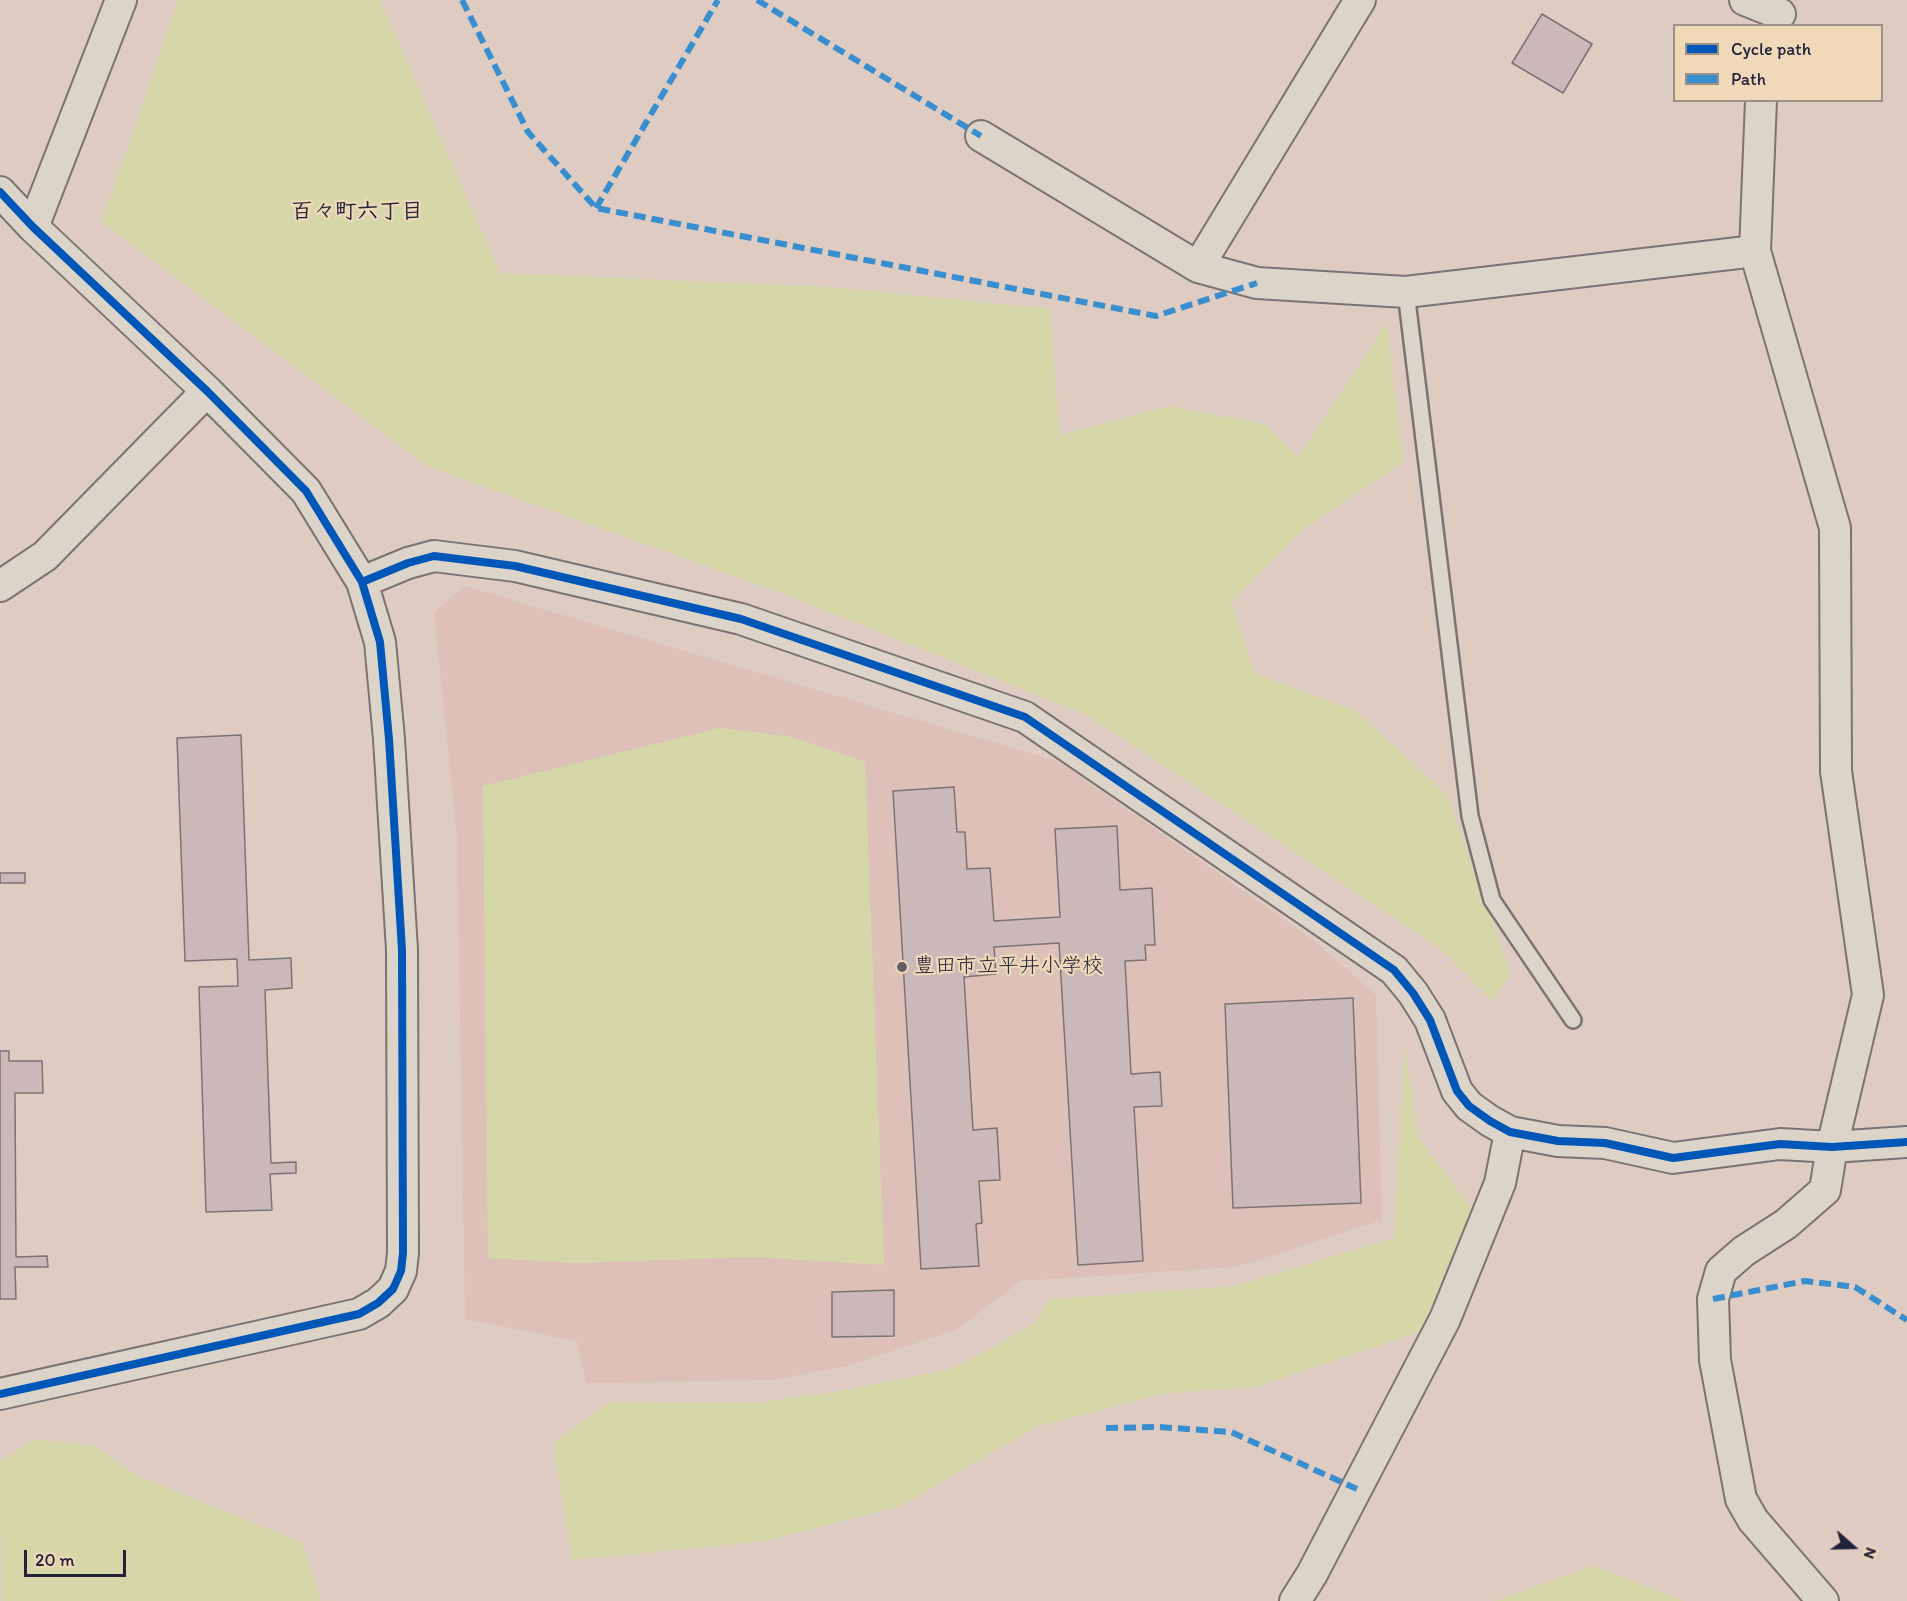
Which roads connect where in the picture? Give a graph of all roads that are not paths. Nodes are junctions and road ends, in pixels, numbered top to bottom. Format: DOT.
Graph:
graph roads {
  1 [pos="122,0"];
  2 [pos="1360,0"];
  3 [pos="1744,0"];
  4 [pos="1784,13"];
  5 [pos="1761,102"];
  6 [pos="981,136"];
  7 [pos="0,192"];
  8 [pos="33,227"];
  9 [pos="1755,251"];
  10 [pos="1197,267"];
  11 [pos="1406,292"];
  12 [pos="207,391"];
  13 [pos="362,582"];
  14 [pos="0,586"];
  15 [pos="1573,1020"];
  16 [pos="1510,1132"];
  17 [pos="1907,1142"];
  18 [pos="1832,1147"];
  19 [pos="0,1394"];
  20 [pos="1295,1601"];
  21 [pos="1823,1601"];
  1 -- 8 [label="street"];
  2 -- 10 [label="street"];
  3 -- 4 [label="street"];
  5 -- 9 [label="street"];
  6 -- 10 [label="street"];
  7 -- 8 [label="street"];
  8 -- 12 [label="street"];
  9 -- 11 [label="street"];
  9 -- 18 [label="street"];
  10 -- 11 [label="street"];
  11 -- 15 [label="lane"];
  12 -- 13 [label="street"];
  12 -- 14 [label="street"];
  13 -- 16 [label="street"];
  13 -- 19 [label="street"];
  16 -- 18 [label="street"];
  16 -- 20 [label="street"];
  17 -- 18 [label="street"];
  18 -- 21 [label="street"];
}
